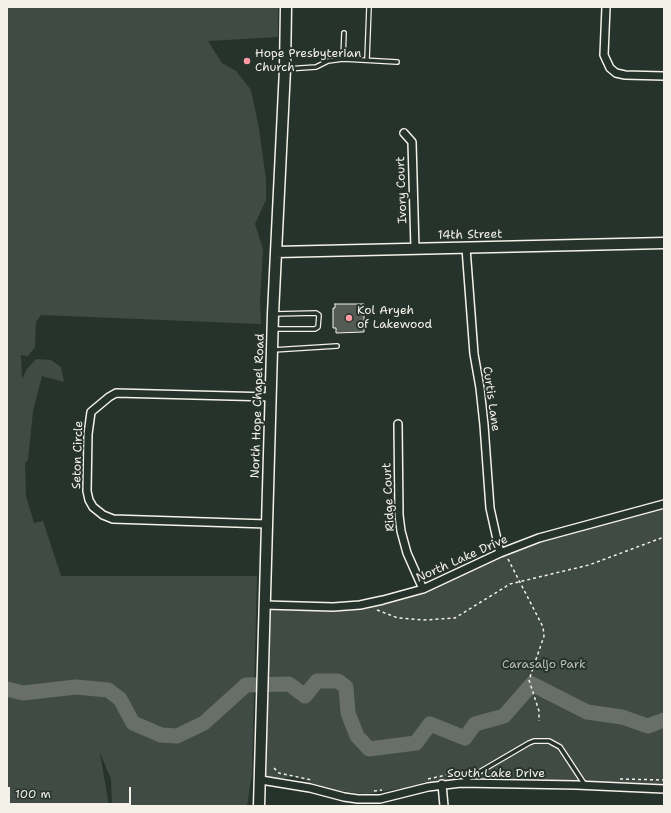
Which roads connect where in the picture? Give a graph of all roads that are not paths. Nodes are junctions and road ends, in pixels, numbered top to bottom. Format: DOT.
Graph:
graph roads {
  1 [pos="286,7"];
  2 [pos="369,7"];
  3 [pos="606,7"];
  4 [pos="344,33"];
  5 [pos="343,59"];
  6 [pos="367,60"];
  7 [pos="397,62"];
  8 [pos="284,69"];
  9 [pos="664,76"];
  10 [pos="404,133"];
  11 [pos="664,243"];
  12 [pos="466,248"];
  13 [pos="415,249"];
  14 [pos="276,252"];
  15 [pos="273,314"];
  16 [pos="273,329"];
  17 [pos="338,346"];
  18 [pos="272,350"];
  19 [pos="271,397"];
  20 [pos="398,424"];
  21 [pos="664,504"];
  22 [pos="267,524"];
  23 [pos="502,552"];
  24 [pos="423,589"];
  25 [pos="265,606"];
  26 [pos="260,780"];
  27 [pos="461,782"];
  28 [pos="442,784"];
  29 [pos="585,786"];
  30 [pos="664,789"];
  31 [pos="259,806"];
  32 [pos="444,806"];
  1 -- 8 [label="main road, North Hope Chapel Road"];
  2 -- 6 [label="lane"];
  3 -- 9 [label="street"];
  4 -- 5 [label="lane"];
  5 -- 6 [label="lane"];
  5 -- 8 [label="lane"];
  6 -- 7 [label="lane"];
  8 -- 14 [label="main road, North Hope Chapel Road"];
  10 -- 13 [label="street, Ivory Court"];
  11 -- 12 [label="main road, 14th Street"];
  12 -- 13 [label="main road, 14th Street"];
  12 -- 23 [label="street, Curtis Lane"];
  13 -- 14 [label="main road, 14th Street"];
  14 -- 15 [label="main road, North Hope Chapel Road"];
  15 -- 16 [label="main road, North Hope Chapel Road"];
  15 -- 16 [label="lane"];
  16 -- 18 [label="main road, North Hope Chapel Road"];
  17 -- 18 [label="lane"];
  18 -- 19 [label="main road, North Hope Chapel Road"];
  19 -- 22 [label="main road, North Hope Chapel Road"];
  19 -- 22 [label="street, Seton Circle"];
  20 -- 24 [label="street, Ridge Court"];
  21 -- 23 [label="street, North Lake Drive"];
  22 -- 25 [label="main road, North Hope Chapel Road"];
  23 -- 24 [label="street, North Lake Drive"];
  24 -- 25 [label="street, North Lake Drive"];
  25 -- 26 [label="main road, North Hope Chapel Road"];
  26 -- 28 [label="street, South Lake Drive"];
  26 -- 31 [label="main road, North Hope Chapel Road"];
  27 -- 28 [label="street, South Lake Drive"];
  27 -- 29 [label="street, South Lake Drive"];
  27 -- 29 [label="lane"];
  28 -- 32 [label="street"];
  29 -- 30 [label="street, South Lake Drive"];
}
